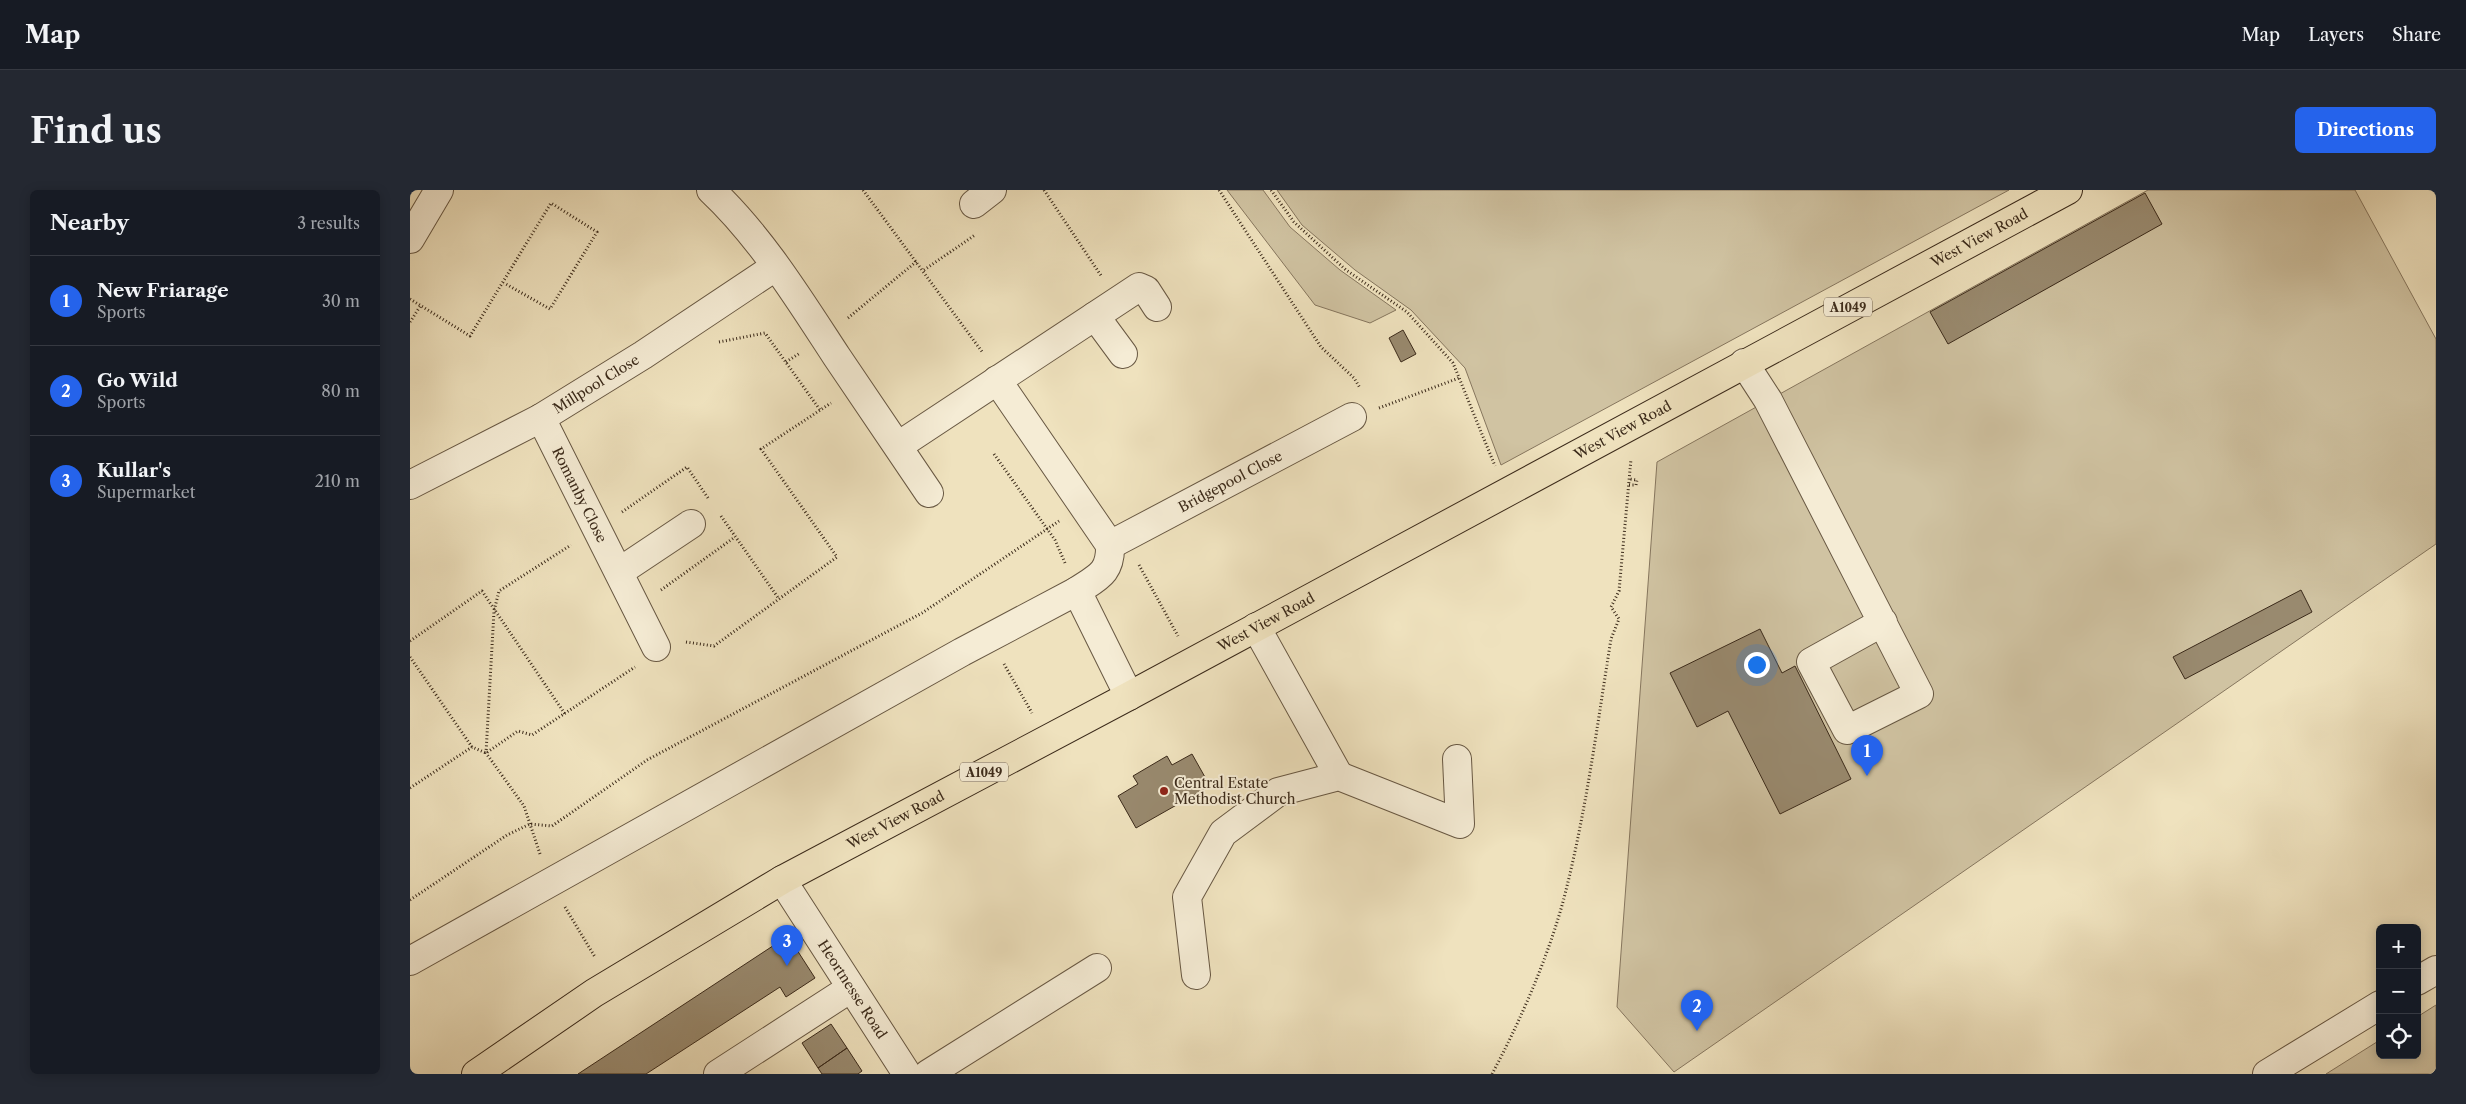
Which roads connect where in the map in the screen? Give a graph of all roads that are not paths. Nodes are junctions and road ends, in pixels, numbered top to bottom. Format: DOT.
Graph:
graph roads {
  1 [pos="439,190"];
  2 [pos="711,190"];
  3 [pos="2068,190"];
  4 [pos="410,239"];
  5 [pos="775,267"];
  6 [pos="1157,306"];
  7 [pos="1095,316"];
  8 [pos="1123,354"];
  9 [pos="1744,363"];
  10 [pos="996,380"];
  11 [pos="1363,414"];
  12 [pos="540,418"];
  13 [pos="898,446"];
  14 [pos="410,485"];
  15 [pos="929,492"];
  16 [pos="692,524"];
  17 [pos="1110,545"];
  18 [pos="618,572"];
  19 [pos="1077,591"];
  20 [pos="1882,622"];
  21 [pos="1256,627"];
  22 [pos="656,647"];
  23 [pos="1129,696"];
  24 [pos="1457,759"];
  25 [pos="1339,776"];
  26 [pos="782,880"];
  27 [pos="410,961"];
  28 [pos="1097,968"];
  29 [pos="2436,970"];
  30 [pos="1196,974"];
  31 [pos="2421,979"];
  32 [pos="852,988"];
  33 [pos="2376,1007"];
  34 [pos="476,1074"];
  35 [pos="718,1074"];
  36 [pos="907,1074"];
  37 [pos="928,1074"];
  38 [pos="2267,1074"];
  1 -- 4 [label="street"];
  2 -- 5 [label="street"];
  3 -- 9 [label="main road, West View Road / A1049"];
  5 -- 12 [label="street, Millpool Close"];
  5 -- 13 [label="street"];
  6 -- 7 [label="street"];
  7 -- 8 [label="street"];
  7 -- 10 [label="street"];
  9 -- 20 [label="street"];
  9 -- 21 [label="main road, West View Road / A1049"];
  10 -- 13 [label="street"];
  10 -- 17 [label="street"];
  11 -- 17 [label="street, Bridgepool Close"];
  12 -- 14 [label="street, Millpool Close"];
  12 -- 18 [label="street, Romanby Close"];
  13 -- 15 [label="street"];
  16 -- 18 [label="street"];
  17 -- 19 [label="street"];
  18 -- 22 [label="street, Romanby Close"];
  19 -- 23 [label="street"];
  19 -- 27 [label="street"];
  21 -- 23 [label="main road, West View Road / A1049"];
  21 -- 25 [label="street"];
  23 -- 26 [label="main road, West View Road / A1049"];
  24 -- 25 [label="street"];
  25 -- 30 [label="street"];
  26 -- 32 [label="street, Heortnesse Road"];
  26 -- 34 [label="main road, West View Road / A1049"];
  28 -- 37 [label="street"];
  29 -- 31 [label="street"];
  32 -- 35 [label="street"];
  32 -- 36 [label="street, Heortnesse Road"];
  33 -- 38 [label="street"];
}
